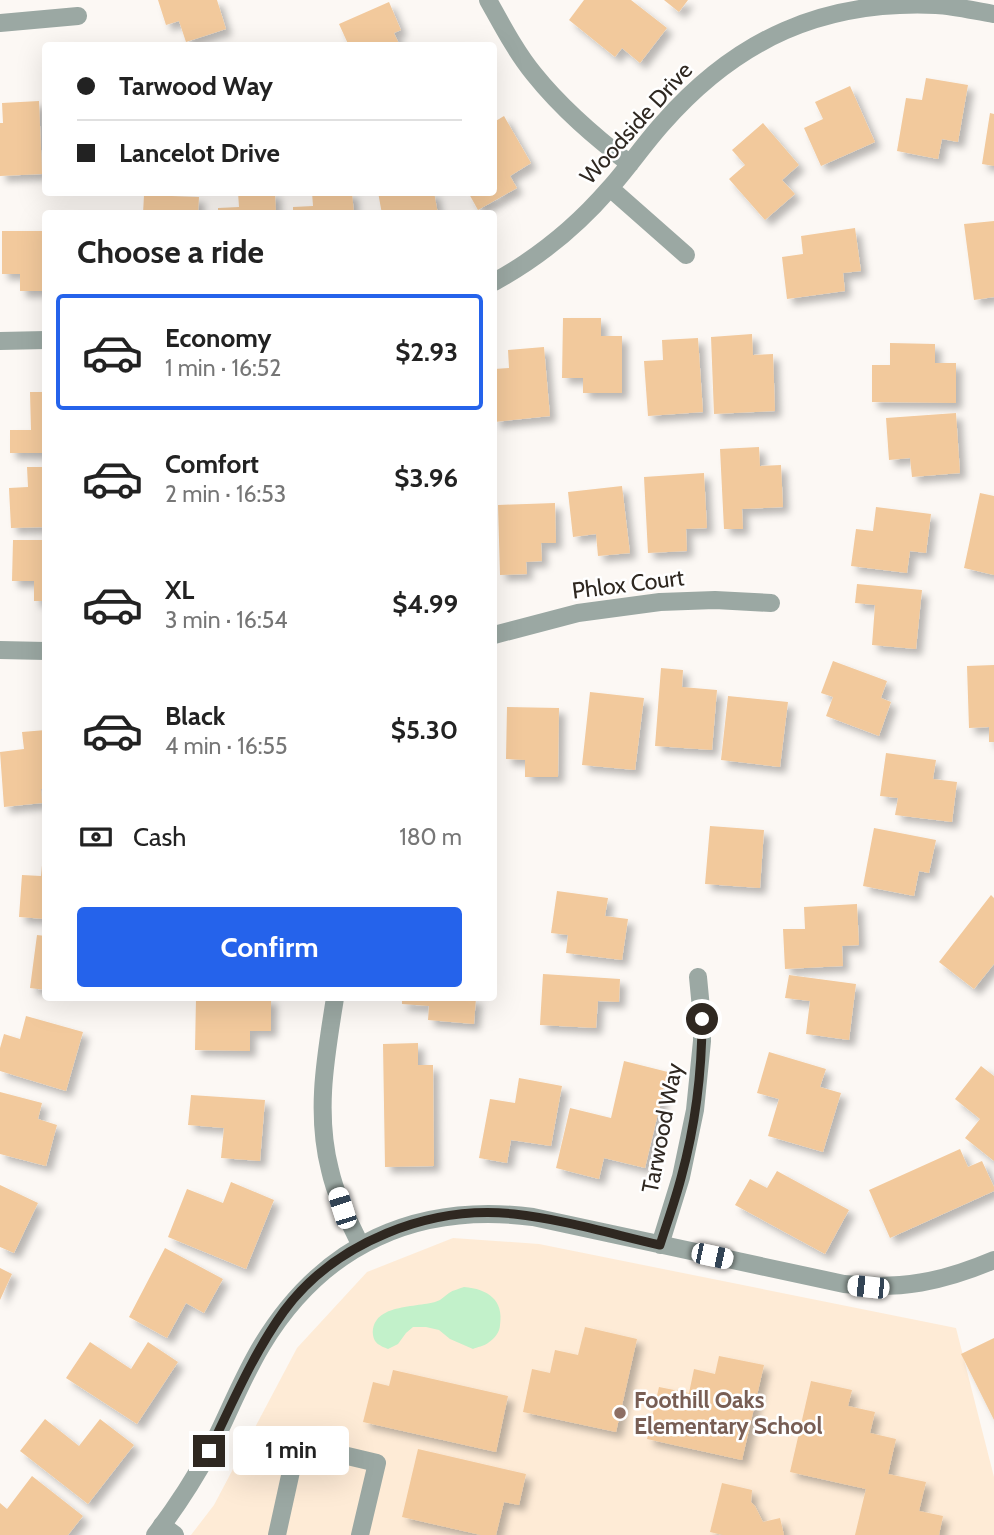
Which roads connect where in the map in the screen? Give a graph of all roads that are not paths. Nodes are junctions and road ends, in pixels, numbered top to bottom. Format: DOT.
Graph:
graph roads {
  1 [pos="488,0"];
  2 [pos="894,2"];
  3 [pos="994,14"];
  4 [pos="78,16"];
  5 [pos="0,23"];
  6 [pos="630,164"];
  7 [pos="610,188"];
  8 [pos="686,256"];
  9 [pos="497,280"];
  10 [pos="42,340"];
  11 [pos="0,341"];
  12 [pos="771,603"];
  13 [pos="497,634"];
  14 [pos="0,650"];
  15 [pos="42,651"];
  16 [pos="698,977"];
  17 [pos="335,1001"];
  18 [pos="660,1245"];
  19 [pos="361,1246"];
  20 [pos="994,1260"];
  21 [pos="164,1532"];
  22 [pos="276,1535"];
  23 [pos="360,1535"];
  1 -- 6 [label="street"];
  2 -- 3 [label="street, Woodside Drive"];
  2 -- 6 [label="street, Woodside Drive"];
  4 -- 5 [label="street"];
  6 -- 7 [label="street, Woodside Drive"];
  7 -- 8 [label="street"];
  7 -- 9 [label="street, Woodside Drive"];
  10 -- 11 [label="street"];
  12 -- 13 [label="street, Phlox Court"];
  14 -- 15 [label="street"];
  16 -- 18 [label="street, Tarwood Way"];
  17 -- 19 [label="street"];
  18 -- 19 [label="street"];
  18 -- 20 [label="street"];
  19 -- 21 [label="street"];
  22 -- 23 [label="street"];
}
